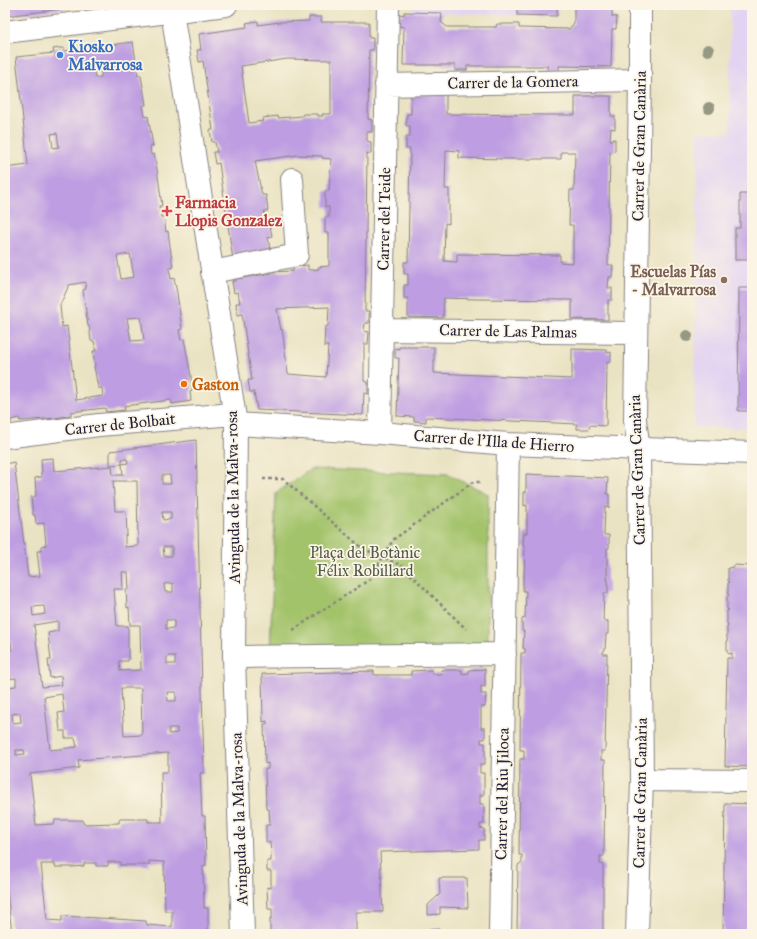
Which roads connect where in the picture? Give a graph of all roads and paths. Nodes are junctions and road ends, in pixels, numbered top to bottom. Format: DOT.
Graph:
graph roads {
  1 [pos="226,5"];
  2 [pos="388,5"];
  3 [pos="640,5"];
  4 [pos="172,8"];
  5 [pos="5,32"];
  6 [pos="640,80"];
  7 [pos="386,85"];
  8 [pos="292,179"];
  9 [pos="212,272"];
  10 [pos="382,330"];
  11 [pos="635,332"];
  12 [pos="235,419"];
  13 [pos="380,433"];
  14 [pos="5,437"];
  15 [pos="508,444"];
  16 [pos="639,449"];
  17 [pos="752,453"];
  18 [pos="263,479"];
  19 [pos="486,482"];
  20 [pos="382,557"];
  21 [pos="498,654"];
  22 [pos="263,656"];
  23 [pos="234,657"];
  24 [pos="642,780"];
  25 [pos="752,781"];
  26 [pos="243,934"];
  27 [pos="500,934"];
  28 [pos="637,934"];
  1 -- 4 [label="street"];
  2 -- 7 [label="street, Carrer del Teide"];
  3 -- 6 [label="street, Carrer de Gran Canària"];
  4 -- 5 [label="street"];
  4 -- 9 [label="street, Avinguda de la Malva-rosa"];
  6 -- 7 [label="street, Carrer de la Gomera"];
  6 -- 11 [label="street, Carrer de Gran Canària"];
  7 -- 10 [label="street, Carrer del Teide"];
  8 -- 9 [label="street"];
  9 -- 12 [label="street, Avinguda de la Malva-rosa"];
  10 -- 11 [label="street, Carrer de Las Palmas"];
  10 -- 13 [label="street, Carrer del Teide"];
  11 -- 16 [label="street, Carrer de Gran Canària"];
  12 -- 13 [label="street, Carrer de l'Illa de Hierro"];
  12 -- 14 [label="street, Carrer de Bolbait"];
  12 -- 23 [label="street, Avinguda de la Malva-rosa"];
  13 -- 15 [label="street, Carrer de l'Illa de Hierro"];
  15 -- 16 [label="street, Carrer de l'Illa de Hierro"];
  15 -- 21 [label="street, Carrer del Riu Jiloca"];
  16 -- 17 [label="street, Carrer de l'Illa de Hierro"];
  16 -- 24 [label="street, Carrer de Gran Canària"];
  18 -- 20 [label="path"];
  19 -- 20 [label="path"];
  20 -- 21 [label="path"];
  20 -- 22 [label="path"];
  21 -- 22 [label="street"];
  21 -- 27 [label="street, Carrer del Riu Jiloca"];
  22 -- 23 [label="street"];
  23 -- 26 [label="street, Avinguda de la Malva-rosa"];
  24 -- 25 [label="street"];
  24 -- 28 [label="street, Carrer de Gran Canària"];
}
